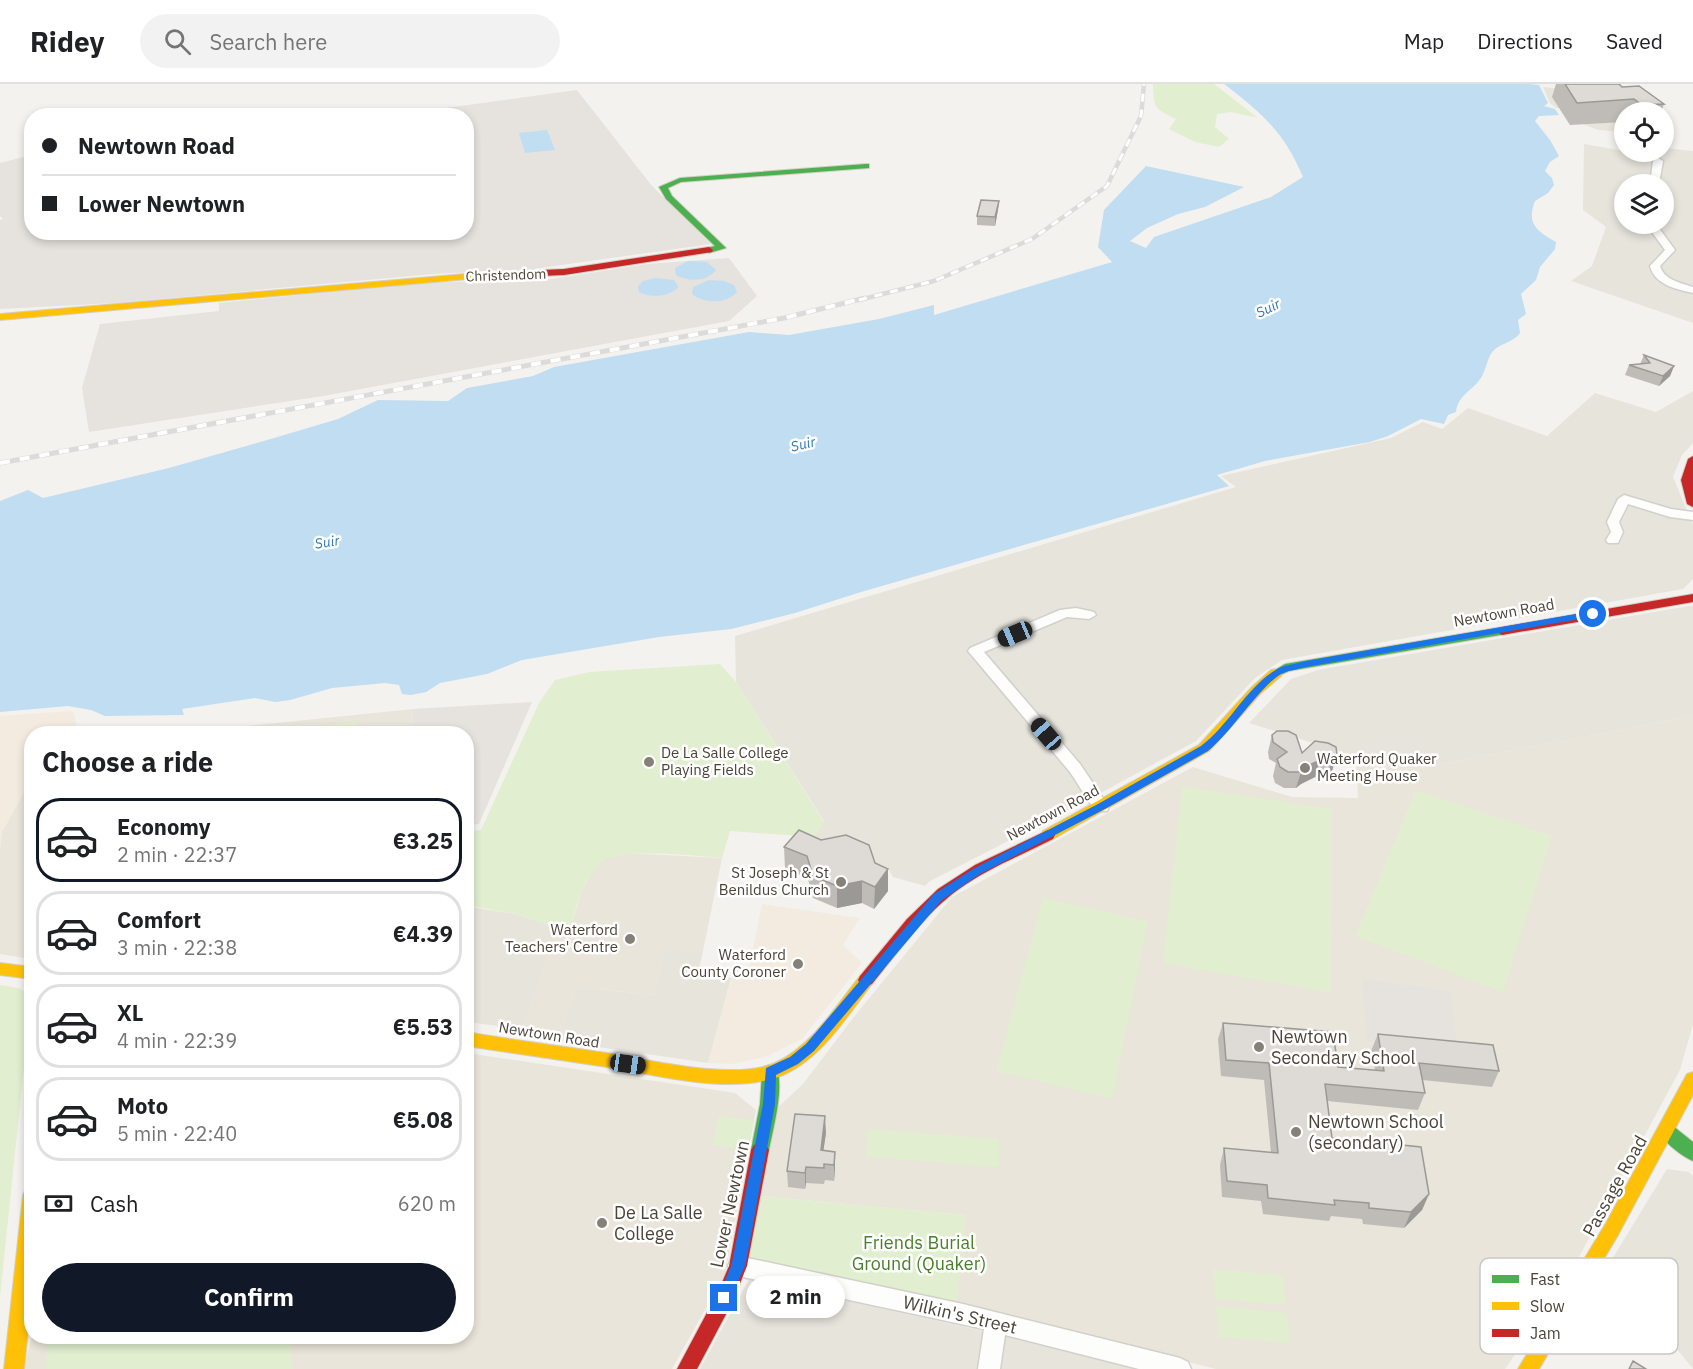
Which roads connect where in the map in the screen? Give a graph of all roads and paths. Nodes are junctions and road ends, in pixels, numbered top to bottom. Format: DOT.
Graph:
graph roads {
  1 [pos="866,166"];
  2 [pos="1658,234"];
  3 [pos="1693,290"];
  4 [pos="0,317"];
  5 [pos="1693,459"];
  6 [pos="1693,504"];
  7 [pos="1693,516"];
  8 [pos="1613,540"];
  9 [pos="1693,598"];
  10 [pos="1089,615"];
  11 [pos="1101,807"];
  12 [pos="0,969"];
  13 [pos="24,973"];
  14 [pos="474,1040"];
  15 [pos="770,1072"];
  16 [pos="1693,1079"];
  17 [pos="1667,1131"];
  18 [pos="1693,1153"];
  19 [pos="1595,1258"];
  20 [pos="738,1266"];
  21 [pos="24,1272"];
  22 [pos="996,1323"];
  23 [pos="1537,1354"];
  24 [pos="14,1369"];
  25 [pos="687,1369"];
  26 [pos="989,1369"];
  27 [pos="1180,1369"];
  28 [pos="1528,1369"];
  1 -- 4 [label="street, Christendom"];
  2 -- 3 [label="street"];
  5 -- 6 [label="street"];
  7 -- 8 [label="street"];
  9 -- 11 [label="street, Newtown Road"];
  10 -- 11 [label="street"];
  11 -- 15 [label="street, Newtown Road"];
  12 -- 13 [label="street"];
  14 -- 15 [label="street, Newtown Road"];
  15 -- 20 [label="street, Lower Newtown"];
  16 -- 17 [label="street, Passage Road"];
  17 -- 18 [label="street"];
  17 -- 19 [label="street, Passage Road"];
  20 -- 22 [label="street, Wilkin's Street"];
  20 -- 25 [label="street, Lower Newtown"];
  21 -- 24 [label="street"];
  22 -- 26 [label="street"];
  22 -- 27 [label="street, Wilkin's Street"];
  23 -- 28 [label="street, Passage Road"];
}
